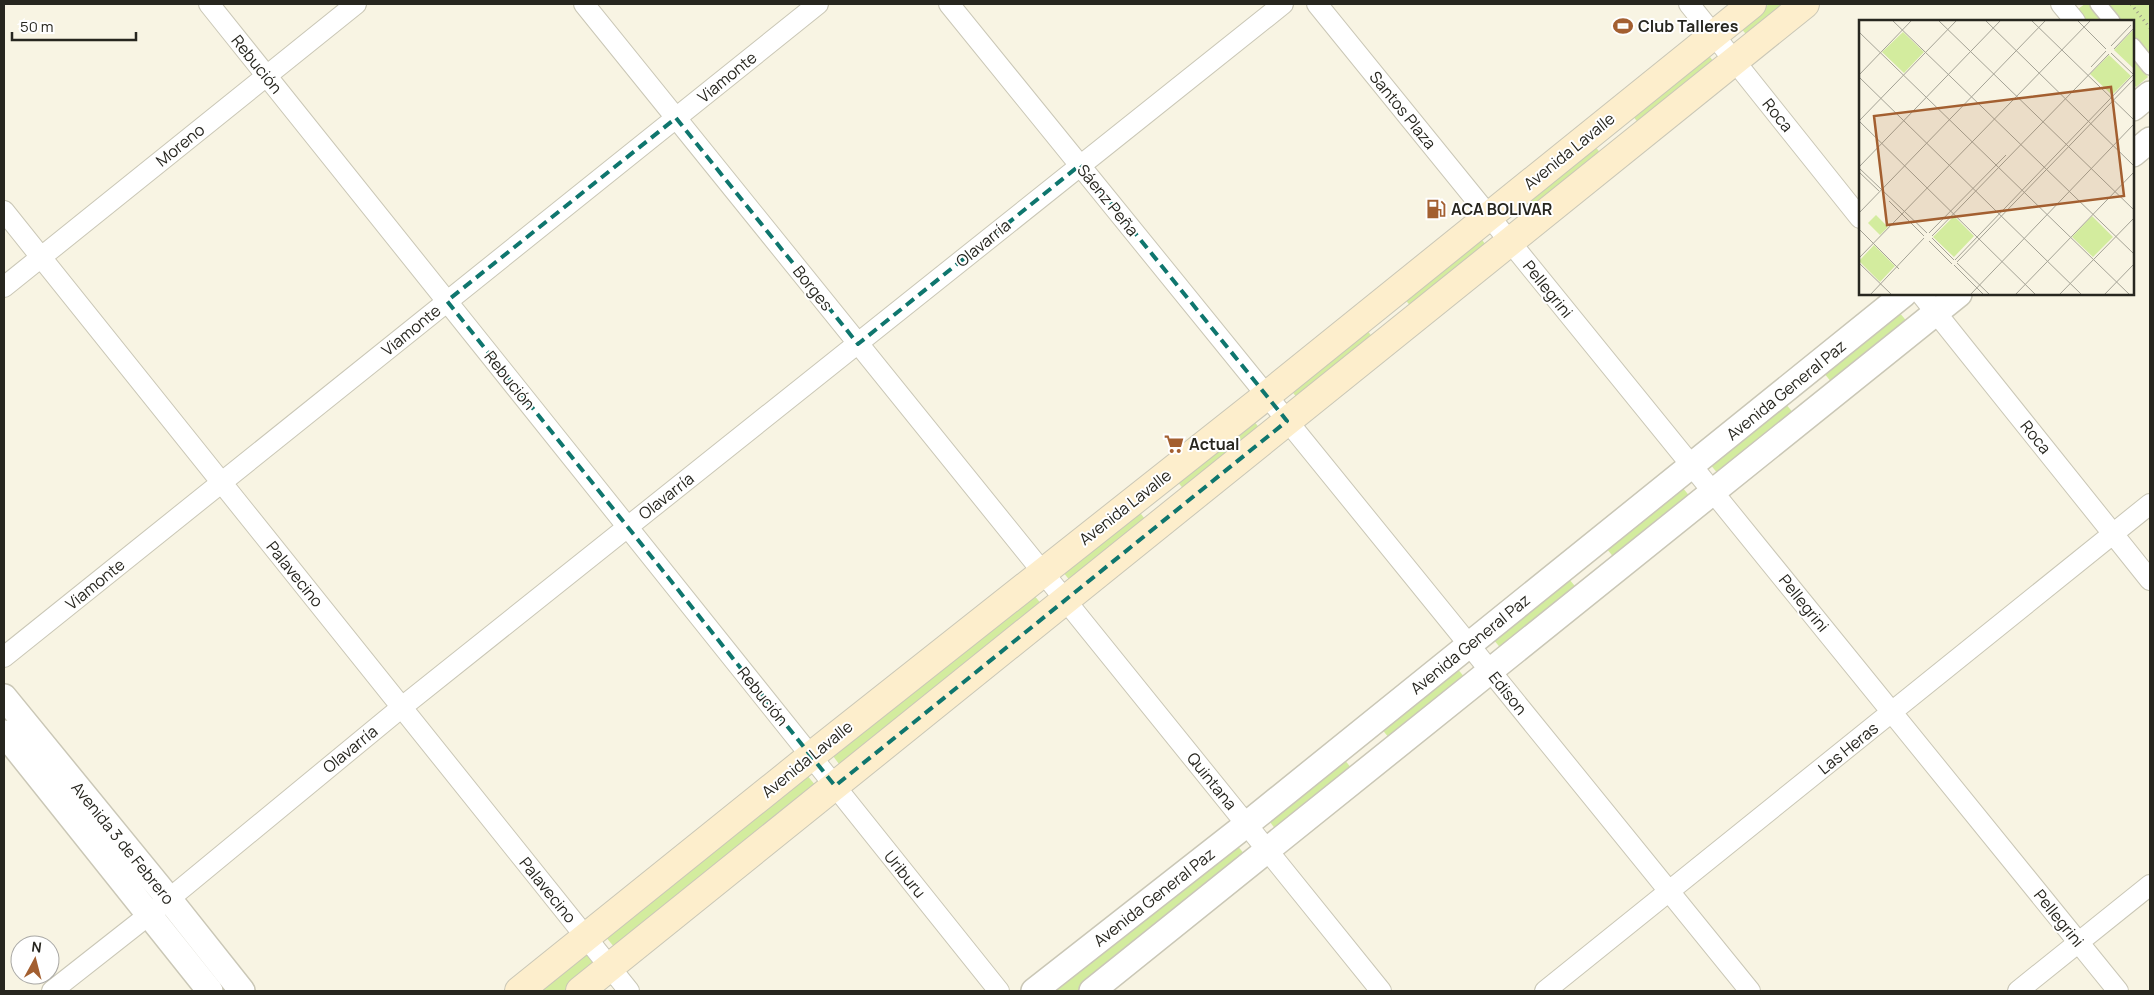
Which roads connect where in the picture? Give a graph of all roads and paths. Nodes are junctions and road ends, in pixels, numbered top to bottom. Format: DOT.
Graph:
graph roads {
  1 [pos="209,4"];
  2 [pos="356,4"];
  3 [pos="584,4"];
  4 [pos="818,4"];
  5 [pos="949,4"];
  6 [pos="1283,4"];
  7 [pos="1318,4"];
  8 [pos="1689,4"];
  9 [pos="1752,4"];
  10 [pos="1805,4"];
  11 [pos="2061,4"];
  12 [pos="2098,4"];
  13 [pos="2131,4"];
  14 [pos="2074,20"];
  15 [pos="2111,20"];
  16 [pos="2150,28"];
  17 [pos="1714,35"];
  18 [pos="2134,47"];
  19 [pos="1734,61"];
  20 [pos="2150,67"];
  21 [pos="266,76"];
  22 [pos="676,118"];
  23 [pos="2150,140"];
  24 [pos="2134,153"];
  25 [pos="1080,166"];
  26 [pos="4,211"];
  27 [pos="1489,215"];
  28 [pos="1859,217"];
  29 [pos="1510,242"];
  30 [pos="41,257"];
  31 [pos="4,287"];
  32 [pos="1903,295"];
  33 [pos="1957,295"];
  34 [pos="447,301"];
  35 [pos="1929,303"];
  36 [pos="858,344"];
  37 [pos="1266,396"];
  38 [pos="1287,421"];
  39 [pos="1693,466"];
  40 [pos="222,482"];
  41 [pos="1713,492"];
  42 [pos="2150,504"];
  43 [pos="627,527"];
  44 [pos="2113,534"];
  45 [pos="1042,573"];
  46 [pos="2150,580"];
  47 [pos="1066,600"];
  48 [pos="1469,645"];
  49 [pos="4,657"];
  50 [pos="1490,671"];
  51 [pos="4,696"];
  52 [pos="402,707"];
  53 [pos="1892,712"];
  54 [pos="4,733"];
  55 [pos="811,756"];
  56 [pos="835,786"];
  57 [pos="72,800"];
  58 [pos="1247,824"];
  59 [pos="1268,850"];
  60 [pos="2150,885"];
  61 [pos="1669,892"];
  62 [pos="169,898"];
  63 [pos="149,915"];
  64 [pos="586,938"];
  65 [pos="2079,942"];
  66 [pos="610,967"];
  67 [pos="52,991"];
  68 [pos="210,991"];
  69 [pos="242,991"];
  70 [pos="519,991"];
  71 [pos="580,991"];
  72 [pos="629,991"];
  73 [pos="999,991"];
  74 [pos="1034,991"];
  75 [pos="1092,991"];
  76 [pos="1382,991"];
  77 [pos="1545,991"];
  78 [pos="1750,991"];
  79 [pos="2018,991"];
  80 [pos="2118,991"];
  1 -- 21 [label="street, Rebución"];
  2 -- 21 [label="street, Moreno"];
  3 -- 22 [label="street, Borges"];
  4 -- 22 [label="street, Viamonte"];
  5 -- 25 [label="street, Sáenz Peña"];
  6 -- 25 [label="street, Olavarría"];
  7 -- 27 [label="street, Santos Plaza"];
  8 -- 17 [label="street, Roca"];
  9 -- 17 [label="main road, Avenida Lavalle"];
  10 -- 19 [label="main road, Avenida Lavalle"];
  11 -- 14 [label="street"];
  12 -- 15 [label="street"];
  13 -- 16 [label="path"];
  17 -- 19 [label="street, Roca"];
  17 -- 27 [label="main road, Avenida Lavalle"];
  18 -- 20 [label="street"];
  19 -- 28 [label="street, Roca"];
  19 -- 29 [label="main road, Avenida Lavalle"];
  21 -- 30 [label="street, Moreno"];
  21 -- 34 [label="street, Rebución"];
  22 -- 34 [label="street, Viamonte"];
  22 -- 36 [label="street, Borges"];
  23 -- 24 [label="street"];
  25 -- 36 [label="street, Olavarría"];
  25 -- 37 [label="street, Sáenz Peña"];
  26 -- 30 [label="street, Palavecino"];
  27 -- 29 [label="street, Pellegrini"];
  27 -- 37 [label="main road, Avenida Lavalle"];
  29 -- 38 [label="main road, Avenida Lavalle"];
  29 -- 39 [label="street, Pellegrini"];
  30 -- 31 [label="street, Moreno"];
  30 -- 40 [label="street, Palavecino"];
  32 -- 39 [label="street, Avenida General Paz"];
  33 -- 35 [label="street, Avenida General Paz"];
  34 -- 40 [label="street, Viamonte"];
  34 -- 43 [label="street, Rebución"];
  35 -- 41 [label="street, Avenida General Paz"];
  35 -- 44 [label="street, Roca"];
  36 -- 43 [label="street, Olavarría"];
  36 -- 45 [label="street, Borges"];
  37 -- 38 [label="street, Edison"];
  37 -- 45 [label="main road, Avenida Lavalle"];
  38 -- 47 [label="main road, Avenida Lavalle"];
  38 -- 48 [label="street, Edison"];
  39 -- 41 [label="street, Pellegrini"];
  39 -- 48 [label="street, Avenida General Paz"];
  40 -- 49 [label="street, Viamonte"];
  40 -- 52 [label="street, Palavecino"];
  41 -- 50 [label="street, Avenida General Paz"];
  41 -- 53 [label="street, Pellegrini"];
  42 -- 44 [label="street, Las Heras"];
  43 -- 52 [label="street, Olavarría"];
  43 -- 55 [label="street, Rebución"];
  44 -- 46 [label="street, Roca"];
  44 -- 53 [label="street, Las Heras"];
  45 -- 47 [label="street, Quintana"];
  45 -- 55 [label="main road, Avenida Lavalle"];
  47 -- 56 [label="main road, Avenida Lavalle"];
  47 -- 58 [label="street, Quintana"];
  48 -- 50 [label="street, Edison"];
  48 -- 58 [label="street, Avenida General Paz"];
  50 -- 59 [label="street, Avenida General Paz"];
  50 -- 61 [label="street, Edison"];
  51 -- 57 [label="street, Avenida 3 de Febrero"];
  52 -- 62 [label="street, Olavarría"];
  52 -- 64 [label="street, Palavecino"];
  53 -- 61 [label="street, Las Heras"];
  53 -- 65 [label="street, Pellegrini"];
  54 -- 57 [label="street, Avenida 3 de Febrero"];
  55 -- 56 [label="street, Uriburu"];
  55 -- 64 [label="main road, Avenida Lavalle"];
  56 -- 66 [label="main road, Avenida Lavalle"];
  56 -- 73 [label="street, Uriburu"];
  57 -- 62 [label="street, Avenida 3 de Febrero"];
  57 -- 63 [label="street, Avenida 3 de Febrero"];
  58 -- 59 [label="street, Quintana"];
  58 -- 74 [label="street, Avenida General Paz"];
  59 -- 75 [label="street, Avenida General Paz"];
  59 -- 76 [label="street, Quintana"];
  60 -- 65 [label="street"];
  61 -- 77 [label="street, Las Heras"];
  61 -- 78 [label="street, Edison"];
  62 -- 63 [label="street, Olavarría"];
  62 -- 69 [label="street, Avenida 3 de Febrero"];
  63 -- 67 [label="street, Olavarría"];
  63 -- 68 [label="street, Avenida 3 de Febrero"];
  64 -- 66 [label="street, Palavecino"];
  64 -- 70 [label="main road, Avenida Lavalle"];
  65 -- 79 [label="street"];
  65 -- 80 [label="street, Pellegrini"];
  66 -- 71 [label="main road, Avenida Lavalle"];
  66 -- 72 [label="street, Palavecino"];
}
